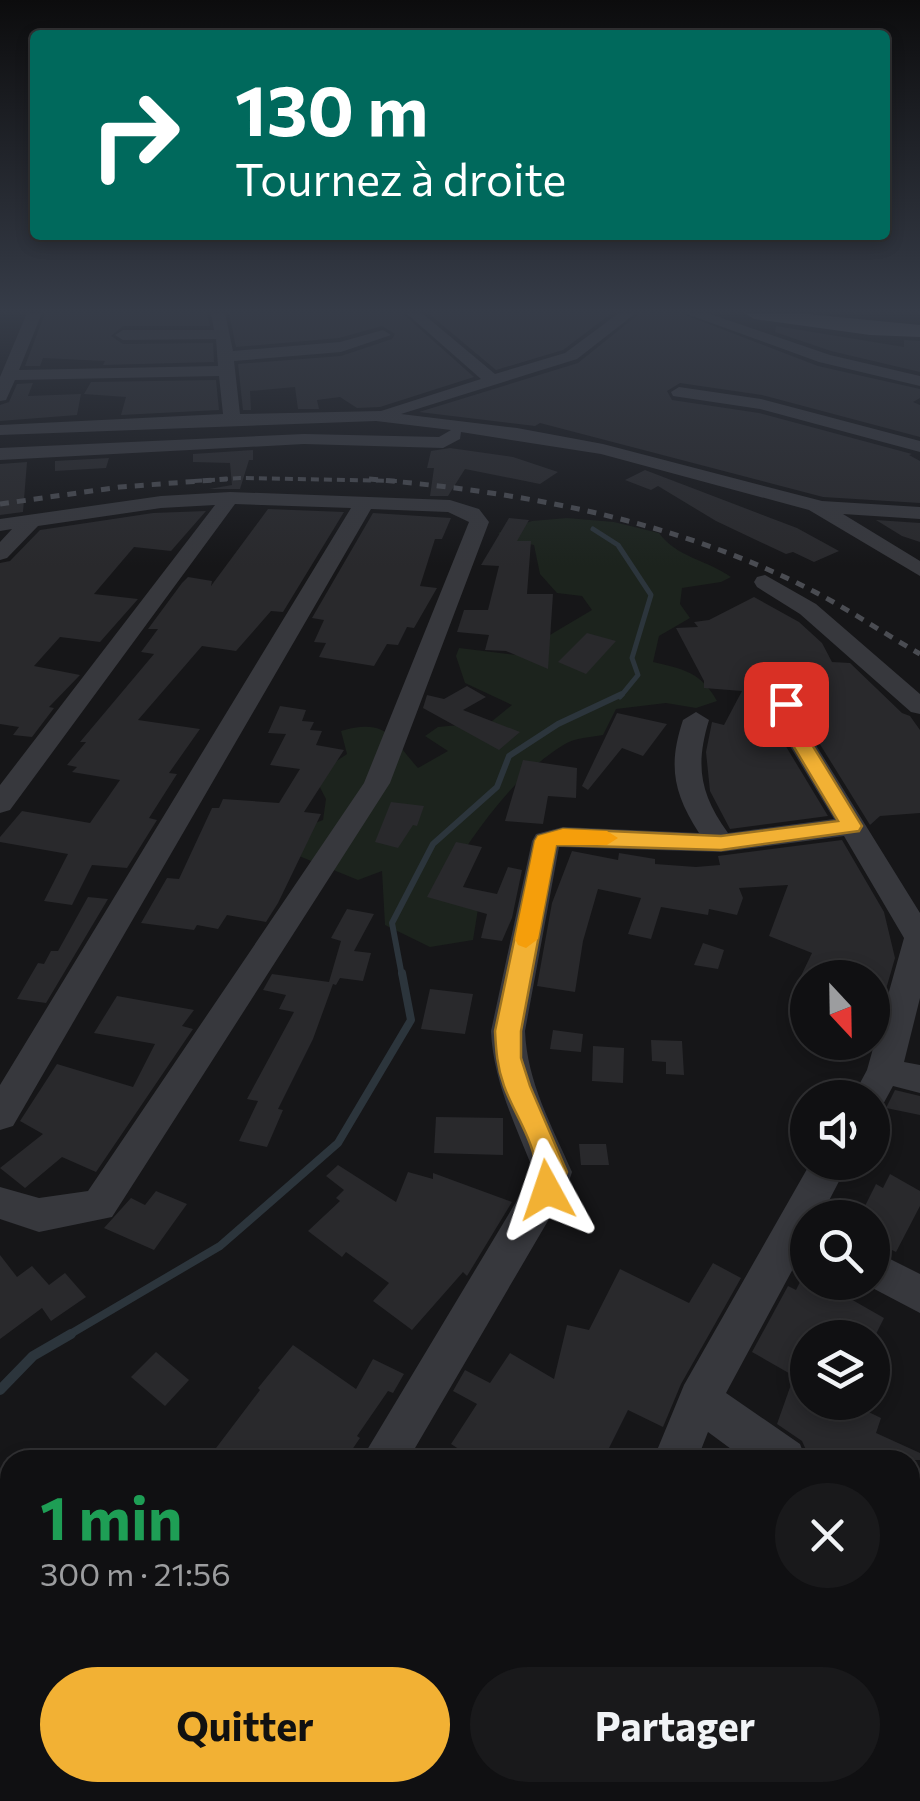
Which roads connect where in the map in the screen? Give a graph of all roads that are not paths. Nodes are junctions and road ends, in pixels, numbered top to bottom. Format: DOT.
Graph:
graph roads {
  1 [pos="229,397"];
  2 [pos="434,397"];
  3 [pos="713,397"];
  4 [pos="376,416"];
  5 [pos="232,418"];
  6 [pos="464,427"];
  7 [pos="0,430"];
  8 [pos="920,447"];
  9 [pos="0,454"];
  10 [pos="230,498"];
  11 [pos="365,502"];
  12 [pos="816,506"];
  13 [pos="920,513"];
  14 [pos="32,520"];
  15 [pos="0,525"];
  16 [pos="0,554"];
  17 [pos="920,570"];
  18 [pos="765,582"];
  19 [pos="786,704"];
  20 [pos="920,707"];
  21 [pos="696,720"];
  22 [pos="0,804"];
  23 [pos="851,826"];
  24 [pos="721,843"];
  25 [pos="920,938"];
  26 [pos="920,1078"];
  27 [pos="878,1080"];
  28 [pos="890,1082"];
  29 [pos="0,1116"];
  30 [pos="0,1203"];
  31 [pos="790,1247"];
  32 [pos="890,1278"];
  33 [pos="920,1295"];
  34 [pos="699,1400"];
  35 [pos="390,1450"];
  36 [pos="679,1450"];
  37 [pos="770,1450"];
  1 -- 5 [label="street"];
  2 -- 4 [label="street"];
  3 -- 8 [label="street"];
  4 -- 5 [label="street"];
  4 -- 6 [label="street"];
  5 -- 7 [label="street"];
  6 -- 9 [label="street"];
  6 -- 12 [label="street"];
  10 -- 11 [label="street"];
  10 -- 14 [label="street"];
  10 -- 22 [label="street"];
  11 -- 29 [label="street"];
  11 -- 30 [label="street"];
  12 -- 13 [label="street"];
  12 -- 17 [label="street"];
  14 -- 15 [label="street"];
  14 -- 16 [label="street"];
  18 -- 20 [label="street"];
  19 -- 23 [label="street"];
  21 -- 24 [label="street"];
  23 -- 24 [label="street"];
  23 -- 25 [label="street"];
  24 -- 35 [label="street"];
  25 -- 27 [label="street"];
  26 -- 28 [label="street"];
  31 -- 34 [label="street"];
  32 -- 33 [label="street"];
  34 -- 36 [label="street"];
  34 -- 37 [label="street"];
}
